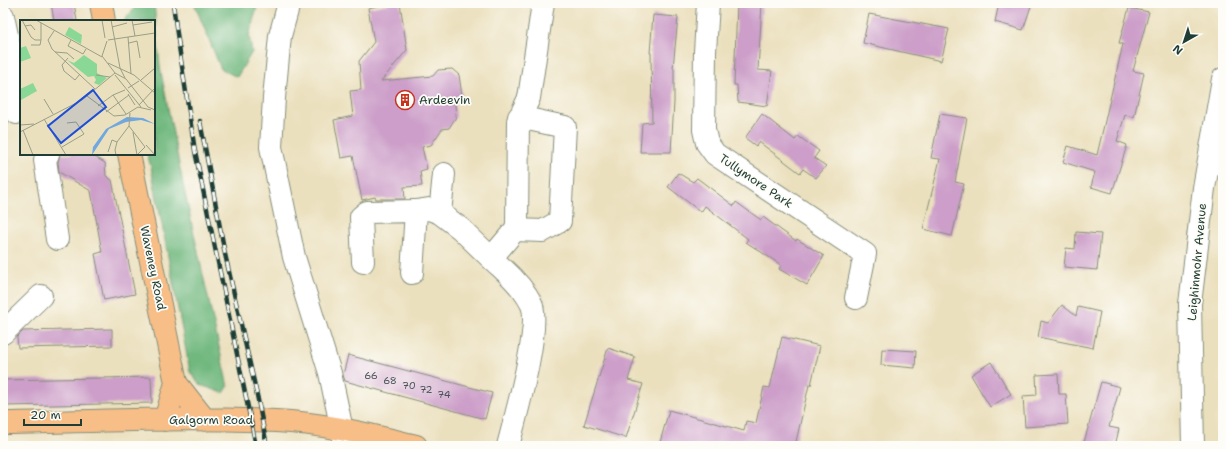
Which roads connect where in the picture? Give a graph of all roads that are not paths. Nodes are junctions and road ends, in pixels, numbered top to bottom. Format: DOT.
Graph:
graph roads {
  1 [pos="101,3"];
  2 [pos="289,3"];
  3 [pos="543,3"];
  4 [pos="708,3"];
  5 [pos="3,16"];
  6 [pos="104,20"];
  7 [pos="1223,79"];
  8 [pos="14,112"];
  9 [pos="519,117"];
  10 [pos="47,155"];
  11 [pos="129,155"];
  12 [pos="444,174"];
  13 [pos="416,211"];
  14 [pos="440,213"];
  15 [pos="515,230"];
  16 [pos="57,239"];
  17 [pos="494,261"];
  18 [pos="363,262"];
  19 [pos="412,274"];
  20 [pos="41,296"];
  21 [pos="856,298"];
  22 [pos="3,333"];
  23 [pos="176,383"];
  24 [pos="165,420"];
  25 [pos="205,420"];
  26 [pos="3,423"];
  27 [pos="343,438"];
  28 [pos="390,443"];
  29 [pos="416,446"];
  30 [pos="508,446"];
  31 [pos="1193,446"];
  1 -- 6 [label="main road"];
  2 -- 27 [label="street"];
  3 -- 9 [label="street"];
  4 -- 21 [label="street, Tullymore Park"];
  5 -- 8 [label="street"];
  7 -- 31 [label="street, Leighinmohr Avenue"];
  9 -- 15 [label="street"];
  9 -- 15 [label="street"];
  10 -- 16 [label="street"];
  11 -- 23 [label="main road, Waveney Road"];
  12 -- 14 [label="street"];
  13 -- 14 [label="street"];
  13 -- 18 [label="street"];
  13 -- 19 [label="street"];
  14 -- 17 [label="street"];
  15 -- 17 [label="street"];
  17 -- 30 [label="street"];
  20 -- 22 [label="street"];
  23 -- 24 [label="main road, Waveney Road"];
  23 -- 25 [label="main road, Waveney Road"];
  24 -- 25 [label="main road, Galgorm Road"];
  24 -- 26 [label="main road, Galgorm Road"];
  25 -- 27 [label="main road, Galgorm Road"];
  27 -- 28 [label="main road, Galgorm Road"];
  28 -- 29 [label="main road, Galgorm Road"];
}
